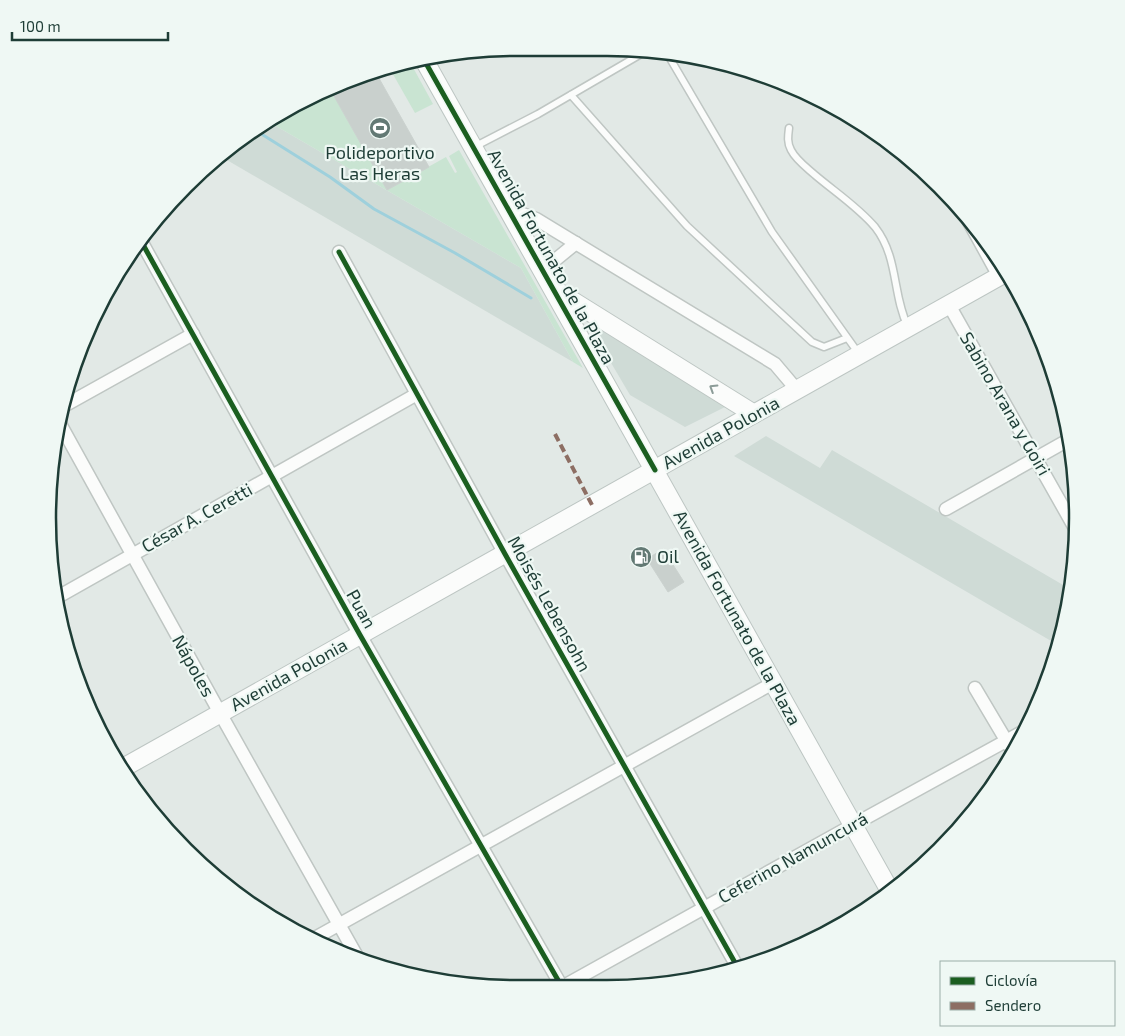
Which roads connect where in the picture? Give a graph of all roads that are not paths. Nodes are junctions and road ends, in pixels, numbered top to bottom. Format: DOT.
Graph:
graph roads {
  1 [pos="636,57"];
  2 [pos="671,61"];
  3 [pos="427,65"];
  4 [pos="571,95"];
  5 [pos="788,128"];
  6 [pos="474,147"];
  7 [pos="508,209"];
  8 [pos="576,243"];
  9 [pos="144,247"];
  10 [pos="340,252"];
  11 [pos="543,270"];
  12 [pos="1000,276"];
  13 [pos="553,289"];
  14 [pos="949,305"];
  15 [pos="908,328"];
  16 [pos="193,334"];
  17 [pos="847,338"];
  18 [pos="859,355"];
  19 [pos="797,390"];
  20 [pos="416,394"];
  21 [pos="71,402"];
  22 [pos="754,414"];
  23 [pos="64,432"];
  24 [pos="1063,443"];
  25 [pos="1036,458"];
  26 [pos="655,470"];
  27 [pos="271,476"];
  28 [pos="946,509"];
  29 [pos="1069,517"];
  30 [pos="505,554"];
  31 [pos="132,555"];
  32 [pos="63,594"];
  33 [pos="360,635"];
  34 [pos="773,683"];
  35 [pos="974,688"];
  36 [pos="220,714"];
  37 [pos="1009,745"];
  38 [pos="1007,748"];
  39 [pos="128,765"];
  40 [pos="625,766"];
  41 [pos="853,825"];
  42 [pos="481,846"];
  43 [pos="887,885"];
  44 [pos="704,908"];
  45 [pos="339,925"];
  46 [pos="320,935"];
  47 [pos="353,949"];
  48 [pos="734,962"];
  49 [pos="558,980"];
  50 [pos="575,980"];
  1 -- 4 [label="lane"];
  2 -- 17 [label="lane"];
  3 -- 6 [label="main road, Avenida Fortunato de la Plaza"];
  4 -- 6 [label="lane"];
  4 -- 17 [label="lane"];
  5 -- 15 [label="lane"];
  6 -- 7 [label="main road, Avenida Fortunato de la Plaza"];
  7 -- 8 [label="street"];
  7 -- 11 [label="main road, Avenida Fortunato de la Plaza"];
  8 -- 11 [label="street"];
  8 -- 19 [label="street"];
  9 -- 16 [label="street, Puan"];
  10 -- 20 [label="street, Moisés Lebensohn"];
  11 -- 13 [label="main road, Avenida Fortunato de la Plaza"];
  12 -- 14 [label="main road, Avenida Polonia"];
  22 -- 13 [label="main road, one-way"];
  13 -- 26 [label="main road, Avenida Fortunato de la Plaza"];
  14 -- 15 [label="main road, Avenida Polonia"];
  14 -- 25 [label="street, Sabino Arana y Goiri"];
  15 -- 18 [label="main road, Avenida Polonia"];
  16 -- 21 [label="street"];
  16 -- 27 [label="street, Puan"];
  17 -- 18 [label="lane"];
  18 -- 19 [label="main road, Avenida Polonia"];
  19 -- 22 [label="main road, Avenida Polonia"];
  20 -- 27 [label="street, César A. Ceretti"];
  20 -- 30 [label="street, Moisés Lebensohn"];
  22 -- 26 [label="main road, Avenida Polonia"];
  23 -- 31 [label="street, Nápoles"];
  24 -- 25 [label="street"];
  25 -- 28 [label="street"];
  25 -- 29 [label="street, Sabino Arana y Goiri"];
  26 -- 30 [label="main road, Avenida Polonia"];
  26 -- 34 [label="main road, Avenida Fortunato de la Plaza"];
  27 -- 31 [label="street, César A. Ceretti"];
  27 -- 33 [label="street, Puan"];
  30 -- 33 [label="main road, Avenida Polonia"];
  30 -- 40 [label="street, Moisés Lebensohn"];
  31 -- 32 [label="street, César A. Ceretti"];
  31 -- 36 [label="street, Nápoles"];
  33 -- 36 [label="main road, Avenida Polonia"];
  33 -- 42 [label="street, Puan"];
  34 -- 40 [label="street"];
  34 -- 41 [label="main road, Avenida Fortunato de la Plaza"];
  35 -- 37 [label="street"];
  36 -- 39 [label="main road, Avenida Polonia"];
  36 -- 45 [label="street, Nápoles"];
  38 -- 41 [label="street, Ceferino Namuncurá"];
  40 -- 42 [label="street"];
  40 -- 44 [label="street, Moisés Lebensohn"];
  41 -- 43 [label="main road, Avenida Fortunato de la Plaza"];
  41 -- 44 [label="street, Ceferino Namuncurá"];
  42 -- 45 [label="street"];
  42 -- 49 [label="street, Puan"];
  44 -- 48 [label="street, Moisés Lebensohn"];
  44 -- 50 [label="street, Ceferino Namuncurá"];
  45 -- 46 [label="street"];
  45 -- 47 [label="street, Nápoles"];
}
